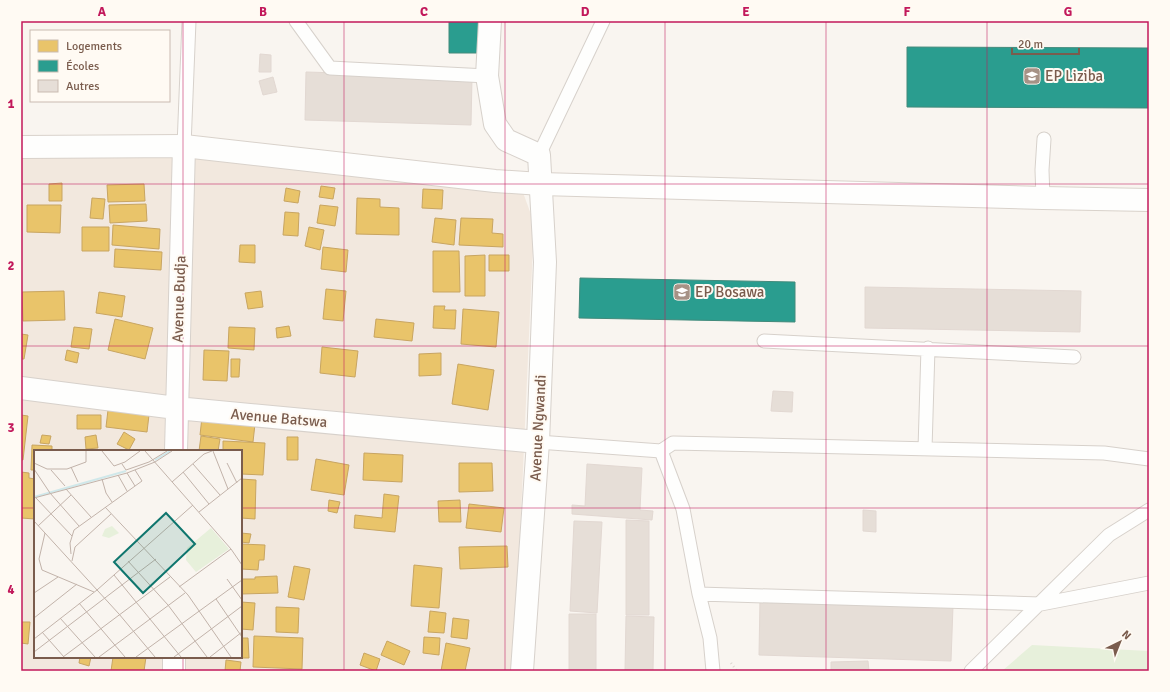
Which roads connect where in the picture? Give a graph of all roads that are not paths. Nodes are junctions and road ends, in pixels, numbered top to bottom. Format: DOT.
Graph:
graph roads {
  1 [pos="189,21"];
  2 [pos="296,21"];
  3 [pos="490,21"];
  4 [pos="603,21"];
  5 [pos="487,76"];
  6 [pos="1044,139"];
  7 [pos="184,146"];
  8 [pos="21,147"];
  9 [pos="539,155"];
  10 [pos="541,184"];
  11 [pos="1043,198"];
  12 [pos="1149,200"];
  13 [pos="764,341"];
  14 [pos="928,348"];
  15 [pos="1074,357"];
  16 [pos="21,388"];
  17 [pos="176,408"];
  18 [pos="538,442"];
  19 [pos="925,449"];
  20 [pos="176,450"];
  21 [pos="661,451"];
  22 [pos="1149,459"];
  23 [pos="1149,510"];
  24 [pos="1149,583"];
  25 [pos="699,594"];
  26 [pos="1040,604"];
  27 [pos="174,658"];
  28 [pos="174,671"];
  29 [pos="522,671"];
  30 [pos="713,671"];
  31 [pos="971,671"];
  1 -- 7 [label="lane"];
  2 -- 5 [label="lane"];
  3 -- 5 [label="street"];
  4 -- 9 [label="lane"];
  5 -- 9 [label="street"];
  6 -- 11 [label="lane"];
  7 -- 8 [label="street"];
  7 -- 10 [label="street"];
  7 -- 17 [label="street, Avenue Budja"];
  9 -- 10 [label="street, Avenue Ngwandi"];
  10 -- 11 [label="street"];
  10 -- 18 [label="street, Avenue Ngwandi"];
  11 -- 12 [label="street"];
  13 -- 14 [label="lane"];
  14 -- 15 [label="lane"];
  14 -- 19 [label="lane"];
  16 -- 17 [label="street, Avenue Batswa"];
  17 -- 18 [label="street, Avenue Batswa"];
  17 -- 20 [label="street, Avenue Budja"];
  18 -- 21 [label="lane"];
  18 -- 29 [label="street, Avenue Ngwandi"];
  19 -- 21 [label="lane"];
  19 -- 22 [label="lane"];
  21 -- 25 [label="lane"];
  23 -- 26 [label="lane"];
  24 -- 26 [label="lane"];
  25 -- 26 [label="lane"];
  25 -- 30 [label="lane"];
  26 -- 31 [label="lane"];
  27 -- 28 [label="street"];
}
